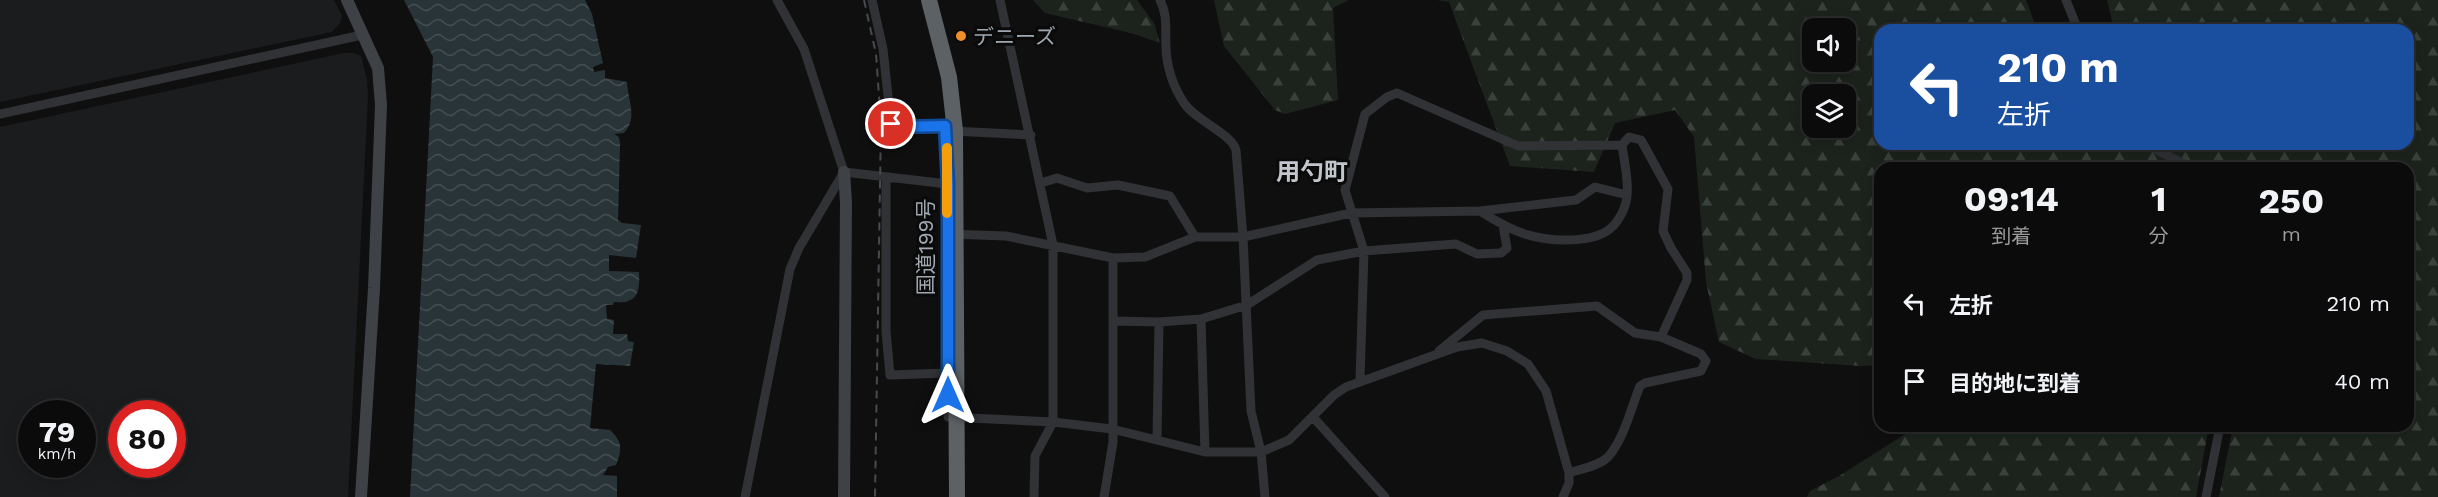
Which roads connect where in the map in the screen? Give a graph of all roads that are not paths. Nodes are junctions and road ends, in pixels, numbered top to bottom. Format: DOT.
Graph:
graph roads {
  1 [pos="347,0"];
  2 [pos="777,0"];
  3 [pos="872,0"];
  4 [pos="920,0"];
  5 [pos="929,0"];
  6 [pos="1000,0"];
  7 [pos="1160,0"];
  8 [pos="2066,0"];
  9 [pos="2076,24"];
  10 [pos="362,35"];
  11 [pos="0,114"];
  12 [pos="949,130"];
  13 [pos="1031,135"];
  14 [pos="1622,145"];
  15 [pos="2157,150"];
  16 [pos="2180,162"];
  17 [pos="844,172"];
  18 [pos="889,177"];
  19 [pos="1041,183"];
  20 [pos="948,184"];
  21 [pos="1628,195"];
  22 [pos="1480,211"];
  23 [pos="1351,213"];
  24 [pos="1503,225"];
  25 [pos="951,234"];
  26 [pos="1195,237"];
  27 [pos="1243,237"];
  28 [pos="1053,244"];
  29 [pos="1364,251"];
  30 [pos="1113,258"];
  31 [pos="1247,305"];
  32 [pos="1201,319"];
  33 [pos="1113,321"];
  34 [pos="1159,322"];
  35 [pos="1661,337"];
  36 [pos="1435,354"];
  37 [pos="947,373"];
  38 [pos="1360,380"];
  39 [pos="952,417"];
  40 [pos="1314,417"];
  41 [pos="1053,422"];
  42 [pos="1112,429"];
  43 [pos="2219,432"];
  44 [pos="1157,440"];
  45 [pos="1205,452"];
  46 [pos="1261,452"];
  47 [pos="1569,473"];
  48 [pos="361,497"];
  49 [pos="745,497"];
  50 [pos="844,497"];
  51 [pos="948,497"];
  52 [pos="957,497"];
  53 [pos="1034,497"];
  54 [pos="1104,497"];
  55 [pos="1265,497"];
  56 [pos="1384,497"];
  57 [pos="1563,497"];
  58 [pos="2206,497"];
  1 -- 10 [label="street"];
  2 -- 17 [label="street"];
  3 -- 12 [label="street"];
  4 -- 12 [label="highway, 国道199号"];
  5 -- 12 [label="highway, 国道199号"];
  6 -- 13 [label="street"];
  7 -- 27 [label="street"];
  8 -- 9 [label="street"];
  10 -- 11 [label="street"];
  10 -- 48 [label="street"];
  12 -- 13 [label="street"];
  12 -- 20 [label="highway, 国道199号"];
  12 -- 25 [label="highway, 国道199号"];
  13 -- 19 [label="street"];
  14 -- 21 [label="street"];
  14 -- 23 [label="street"];
  14 -- 35 [label="street"];
  15 -- 16 [label="street"];
  17 -- 18 [label="street"];
  17 -- 49 [label="street"];
  17 -- 50 [label="street"];
  18 -- 20 [label="street"];
  18 -- 37 [label="street"];
  19 -- 26 [label="street"];
  19 -- 28 [label="street"];
  20 -- 25 [label="highway, 国道199号"];
  21 -- 22 [label="street"];
  21 -- 24 [label="street"];
  22 -- 23 [label="street"];
  22 -- 24 [label="street"];
  23 -- 27 [label="street"];
  23 -- 29 [label="street"];
  24 -- 29 [label="street"];
  25 -- 28 [label="street"];
  25 -- 37 [label="highway, 国道199号"];
  25 -- 39 [label="highway, 国道199号"];
  26 -- 27 [label="street"];
  26 -- 30 [label="street"];
  27 -- 31 [label="street"];
  28 -- 30 [label="street"];
  28 -- 41 [label="street"];
  29 -- 31 [label="street"];
  29 -- 38 [label="street"];
  30 -- 33 [label="street"];
  31 -- 32 [label="street"];
  31 -- 46 [label="street"];
  32 -- 34 [label="street"];
  32 -- 45 [label="street"];
  33 -- 34 [label="street"];
  33 -- 42 [label="street"];
  34 -- 44 [label="street"];
  35 -- 36 [label="street"];
  35 -- 47 [label="street"];
  36 -- 38 [label="street"];
  36 -- 47 [label="street"];
  37 -- 39 [label="highway, 国道199号"];
  38 -- 40 [label="street"];
  39 -- 41 [label="street"];
  39 -- 51 [label="highway, 国道199号"];
  39 -- 52 [label="highway, 国道199号"];
  40 -- 46 [label="street"];
  40 -- 56 [label="street"];
  41 -- 42 [label="street"];
  41 -- 53 [label="street"];
  42 -- 44 [label="street"];
  42 -- 54 [label="street"];
  43 -- 58 [label="street"];
  44 -- 45 [label="street"];
  45 -- 46 [label="street"];
  46 -- 55 [label="street"];
  47 -- 57 [label="street"];
}
